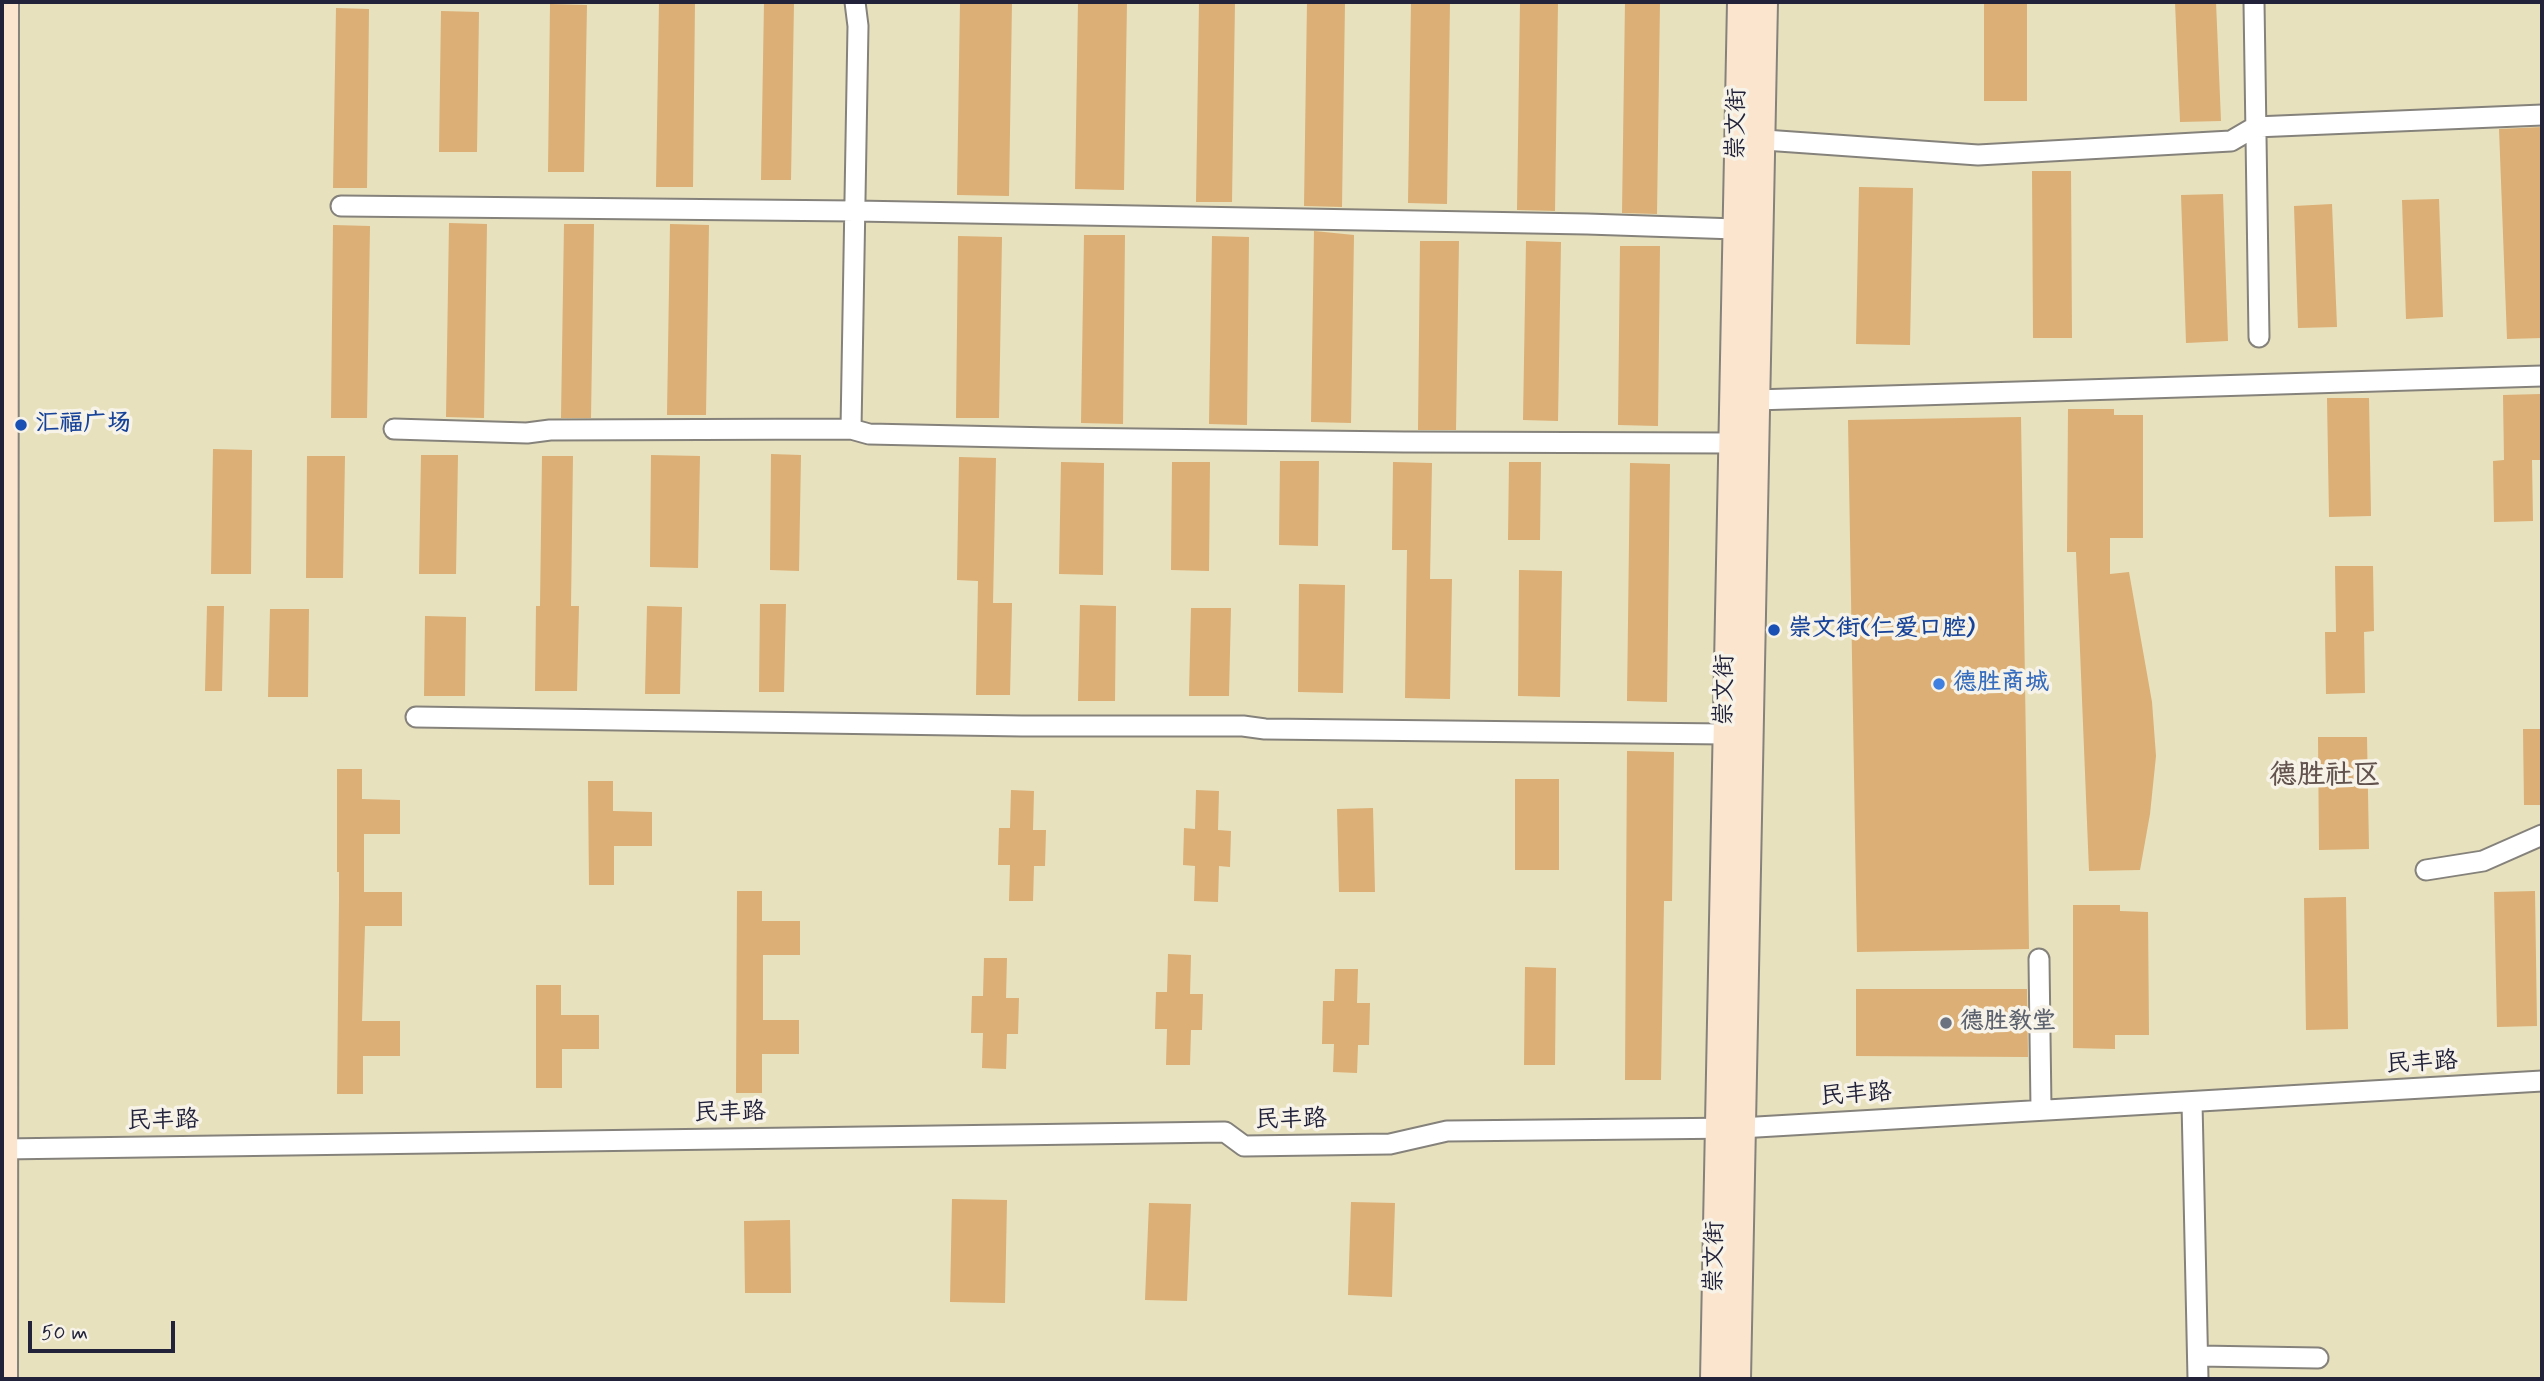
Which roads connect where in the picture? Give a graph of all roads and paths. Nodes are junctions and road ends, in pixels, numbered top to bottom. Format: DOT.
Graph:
graph roads {
  1 [pos="5,2"];
  2 [pos="855,2"];
  3 [pos="1741,2"];
  4 [pos="1764,2"];
  5 [pos="2254,2"];
  6 [pos="2542,115"];
  7 [pos="2255,127"];
  8 [pos="1749,139"];
  9 [pos="341,206"];
  10 [pos="855,211"];
  11 [pos="1736,229"];
  12 [pos="2259,337"];
  13 [pos="2542,376"];
  14 [pos="1755,400"];
  15 [pos="394,429"];
  16 [pos="852,429"];
  17 [pos="1731,443"];
  18 [pos="416,718"];
  19 [pos="1725,734"];
  20 [pos="2542,835"];
  21 [pos="2426,870"];
  22 [pos="2039,959"];
  23 [pos="2542,1081"];
  24 [pos="2192,1102"];
  25 [pos="2041,1109"];
  26 [pos="1729,1128"];
  27 [pos="3,1149"];
  28 [pos="2199,1356"];
  29 [pos="2318,1358"];
  30 [pos="4,1379"];
  31 [pos="1714,1379"];
  32 [pos="1737,1379"];
  33 [pos="2198,1379"];
  1 -- 27 [label="street"];
  2 -- 10 [label="street"];
  3 -- 8 [label="street, 崇文街"];
  4 -- 8 [label="street, 崇文街"];
  5 -- 7 [label="street"];
  6 -- 7 [label="street"];
  7 -- 8 [label="street"];
  7 -- 12 [label="street"];
  8 -- 11 [label="street, 崇文街"];
  8 -- 14 [label="street, 崇文街"];
  9 -- 10 [label="street"];
  10 -- 11 [label="street"];
  10 -- 16 [label="street"];
  11 -- 17 [label="street, 崇文街"];
  13 -- 14 [label="street"];
  14 -- 26 [label="street, 崇文街"];
  15 -- 16 [label="street"];
  16 -- 17 [label="street"];
  17 -- 19 [label="street, 崇文街"];
  18 -- 19 [label="street"];
  19 -- 26 [label="street, 崇文街"];
  20 -- 21 [label="street"];
  22 -- 25 [label="street"];
  23 -- 24 [label="street, 民丰路"];
  24 -- 25 [label="street, 民丰路"];
  24 -- 28 [label="street"];
  25 -- 26 [label="street, 民丰路"];
  26 -- 27 [label="street, 民丰路"];
  26 -- 31 [label="street, 崇文街"];
  26 -- 32 [label="street, 崇文街"];
  27 -- 30 [label="street"];
  28 -- 29 [label="street"];
  28 -- 33 [label="street"];
}
